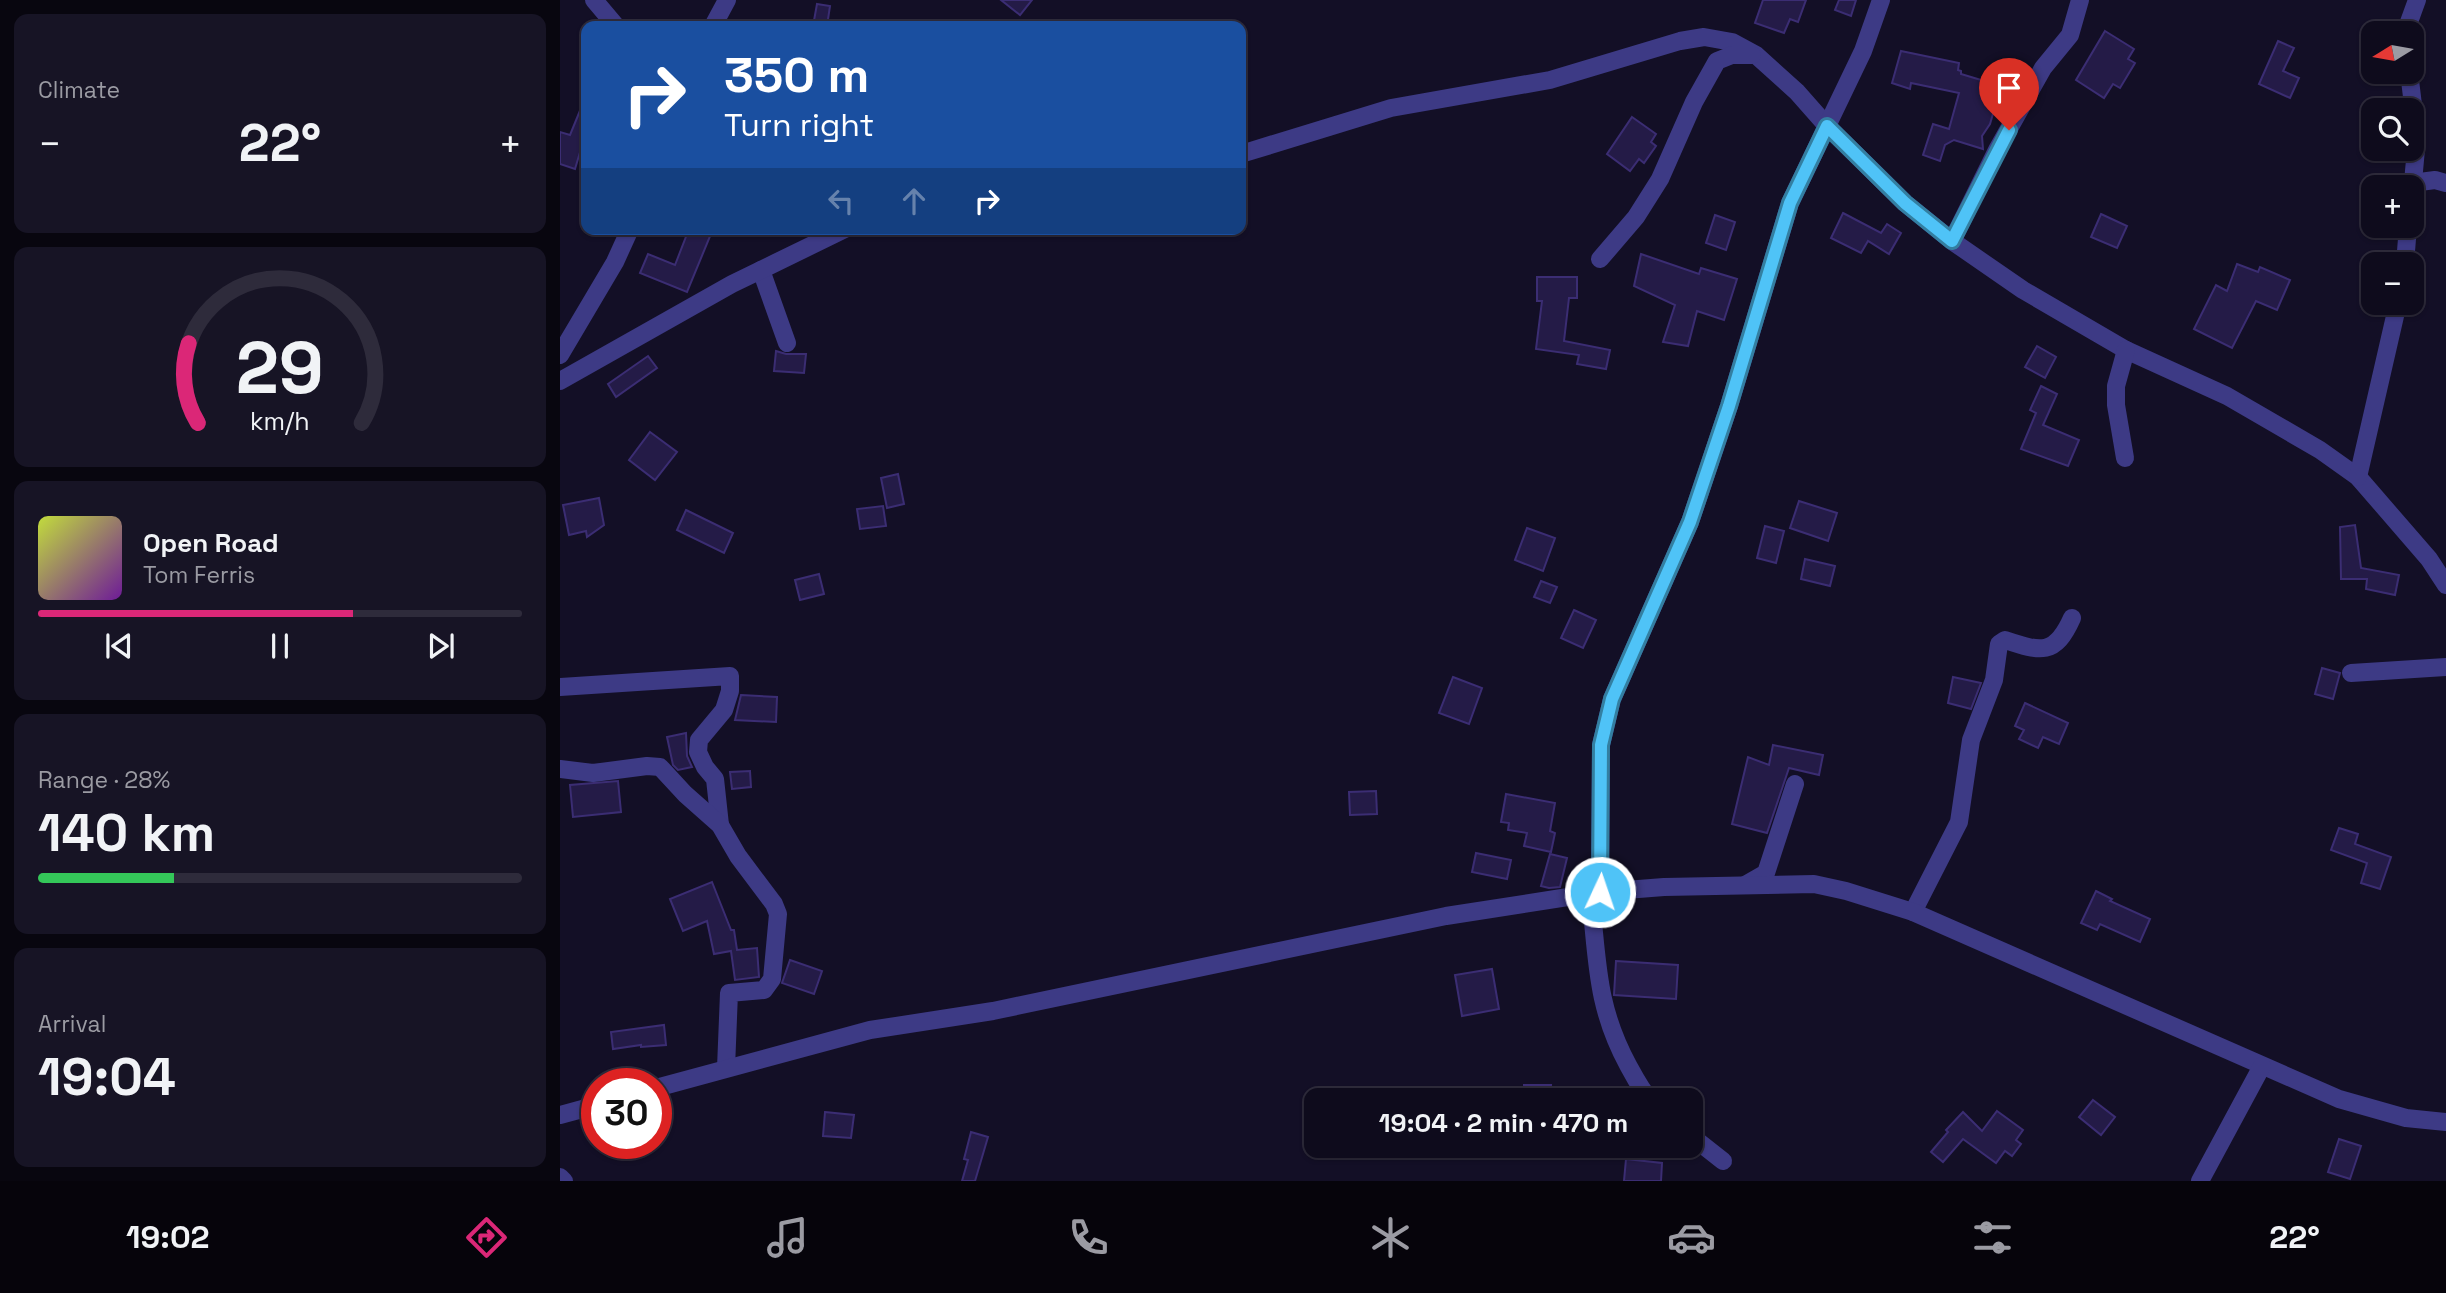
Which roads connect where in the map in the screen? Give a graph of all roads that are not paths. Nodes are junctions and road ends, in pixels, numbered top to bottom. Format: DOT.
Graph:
graph roads {
  1 [pos="594,0"];
  2 [pos="727,0"];
  3 [pos="1881,0"];
  4 [pos="2080,0"];
  5 [pos="2417,0"];
  6 [pos="612,21"];
  7 [pos="716,21"];
  8 [pos="2409,21"];
  9 [pos="1756,55"];
  10 [pos="2410,84"];
  11 [pos="1827,126"];
  12 [pos="1246,152"];
  13 [pos="2413,175"];
  14 [pos="2446,183"];
  15 [pos="2424,184"];
  16 [pos="627,235"];
  17 [pos="833,235"];
  18 [pos="1952,241"];
  19 [pos="1600,259"];
  20 [pos="761,270"];
  21 [pos="2395,315"];
  22 [pos="787,343"];
  23 [pos="2126,350"];
  24 [pos="560,355"];
  25 [pos="560,381"];
  26 [pos="2125,458"];
  27 [pos="2358,477"];
  28 [pos="2446,585"];
  29 [pos="2072,618"];
  30 [pos="2446,667"];
  31 [pos="2351,673"];
  32 [pos="560,687"];
  33 [pos="560,769"];
  34 [pos="1795,783"];
  35 [pos="720,825"];
  36 [pos="1742,887"];
  37 [pos="1595,893"];
  38 [pos="1913,912"];
  39 [pos="2262,1066"];
  40 [pos="726,1068"];
  41 [pos="672,1083"];
  42 [pos="1641,1088"];
  43 [pos="581,1109"];
  44 [pos="560,1115"];
  45 [pos="2446,1122"];
  46 [pos="1703,1145"];
  47 [pos="1723,1161"];
  48 [pos="560,1177"];
  49 [pos="564,1181"];
  50 [pos="2200,1181"];
  1 -- 6 [label="street"];
  2 -- 7 [label="street"];
  3 -- 11 [label="street"];
  4 -- 18 [label="street"];
  5 -- 8 [label="street"];
  9 -- 11 [label="street"];
  9 -- 12 [label="street"];
  9 -- 19 [label="street"];
  10 -- 13 [label="street"];
  11 -- 18 [label="street"];
  11 -- 37 [label="street"];
  14 -- 15 [label="street"];
  16 -- 24 [label="street"];
  17 -- 20 [label="street"];
  18 -- 23 [label="street"];
  20 -- 22 [label="street"];
  20 -- 25 [label="street"];
  21 -- 27 [label="street"];
  23 -- 26 [label="street"];
  23 -- 27 [label="street"];
  27 -- 28 [label="street"];
  29 -- 38 [label="street"];
  30 -- 31 [label="street"];
  32 -- 35 [label="street"];
  33 -- 35 [label="street"];
  34 -- 36 [label="street"];
  35 -- 40 [label="street"];
  36 -- 37 [label="street"];
  36 -- 38 [label="street"];
  37 -- 40 [label="street"];
  37 -- 42 [label="street"];
  38 -- 39 [label="street"];
  39 -- 45 [label="street"];
  39 -- 50 [label="street"];
  40 -- 41 [label="street"];
  43 -- 44 [label="street"];
  46 -- 47 [label="street"];
  48 -- 49 [label="street"];
}
